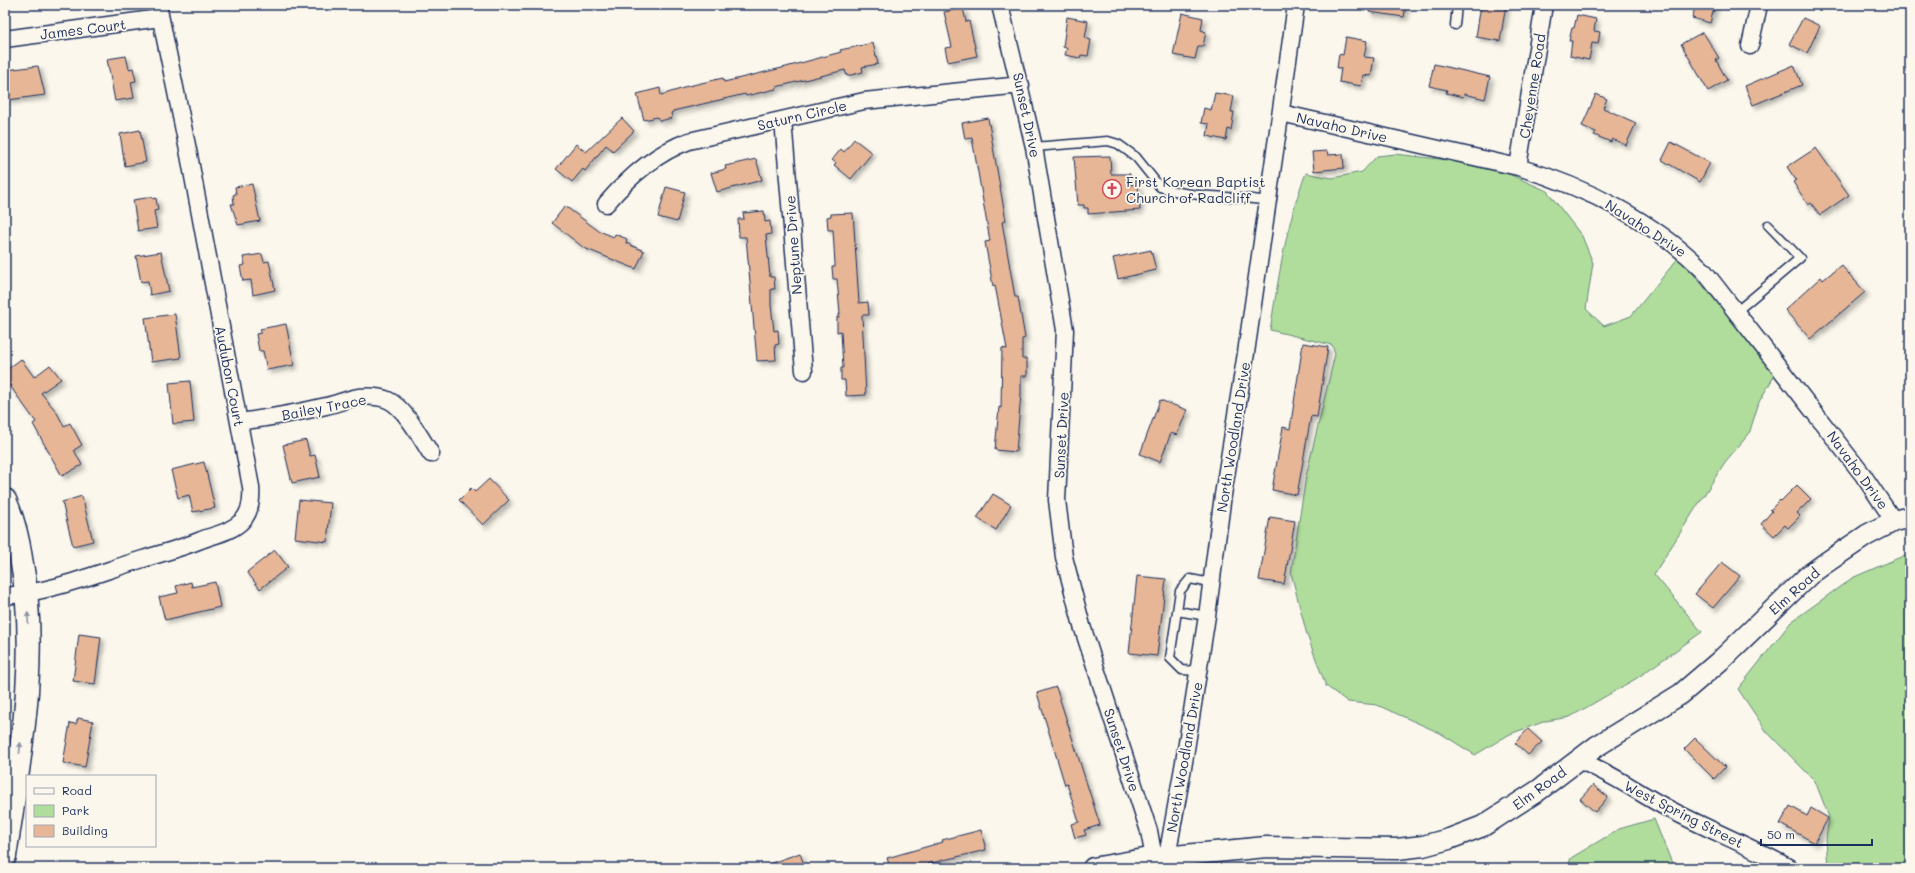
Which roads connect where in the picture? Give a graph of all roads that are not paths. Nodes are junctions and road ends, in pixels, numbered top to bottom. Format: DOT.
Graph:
graph roads {
  1 [pos="1000,5"];
  2 [pos="1296,5"];
  3 [pos="1458,5"];
  4 [pos="1544,5"];
  5 [pos="1759,5"];
  6 [pos="159,11"];
  7 [pos="1454,25"];
  8 [pos="5,39"];
  9 [pos="1750,46"];
  10 [pos="1021,85"];
  11 [pos="1281,113"];
  12 [pos="782,120"];
  13 [pos="1034,146"];
  14 [pos="1518,167"];
  15 [pos="1268,201"];
  16 [pos="606,204"];
  17 [pos="1768,225"];
  18 [pos="1737,311"];
  19 [pos="804,371"];
  20 [pos="238,422"];
  21 [pos="431,454"];
  22 [pos="5,500"];
  23 [pos="1902,519"];
  24 [pos="1211,583"];
  25 [pos="27,595"];
  26 [pos="5,596"];
  27 [pos="1177,611"];
  28 [pos="1207,616"];
  29 [pos="1198,671"];
  30 [pos="1578,760"];
  31 [pos="5,856"];
  32 [pos="1162,861"];
  33 [pos="1093,868"];
  34 [pos="1790,868"];
  1 -- 10 [label="street, Sunset Drive"];
  2 -- 11 [label="street, North Woodland Drive"];
  3 -- 7 [label="lane"];
  4 -- 14 [label="street, Cheyenne Road"];
  5 -- 9 [label="street"];
  6 -- 8 [label="street, James Court"];
  6 -- 20 [label="street, Audubon Court"];
  10 -- 12 [label="street, Saturn Circle"];
  10 -- 13 [label="street, Sunset Drive"];
  11 -- 14 [label="street, Navaho Drive"];
  11 -- 15 [label="street, North Woodland Drive"];
  12 -- 16 [label="street, Saturn Circle"];
  12 -- 19 [label="street, Neptune Drive"];
  13 -- 15 [label="lane"];
  13 -- 32 [label="street, Sunset Drive"];
  14 -- 18 [label="street, Navaho Drive"];
  15 -- 24 [label="street, North Woodland Drive"];
  17 -- 18 [label="lane"];
  18 -- 23 [label="street, Navaho Drive"];
  20 -- 21 [label="street, Bailey Trace"];
  20 -- 25 [label="street, Audubon Court"];
  22 -- 25 [label="main road"];
  23 -- 30 [label="street, Elm Road"];
  24 -- 27 [label="lane"];
  24 -- 28 [label="street, North Woodland Drive"];
  25 -- 26 [label="street, Audubon Court"];
  31 -- 25 [label="main road, one-way"];
  27 -- 28 [label="lane"];
  27 -- 29 [label="lane"];
  28 -- 29 [label="street, North Woodland Drive"];
  29 -- 32 [label="street, North Woodland Drive"];
  30 -- 32 [label="street, Elm Road"];
  30 -- 34 [label="street, West Spring Street"];
  32 -- 33 [label="street, Elm Road"];
}
